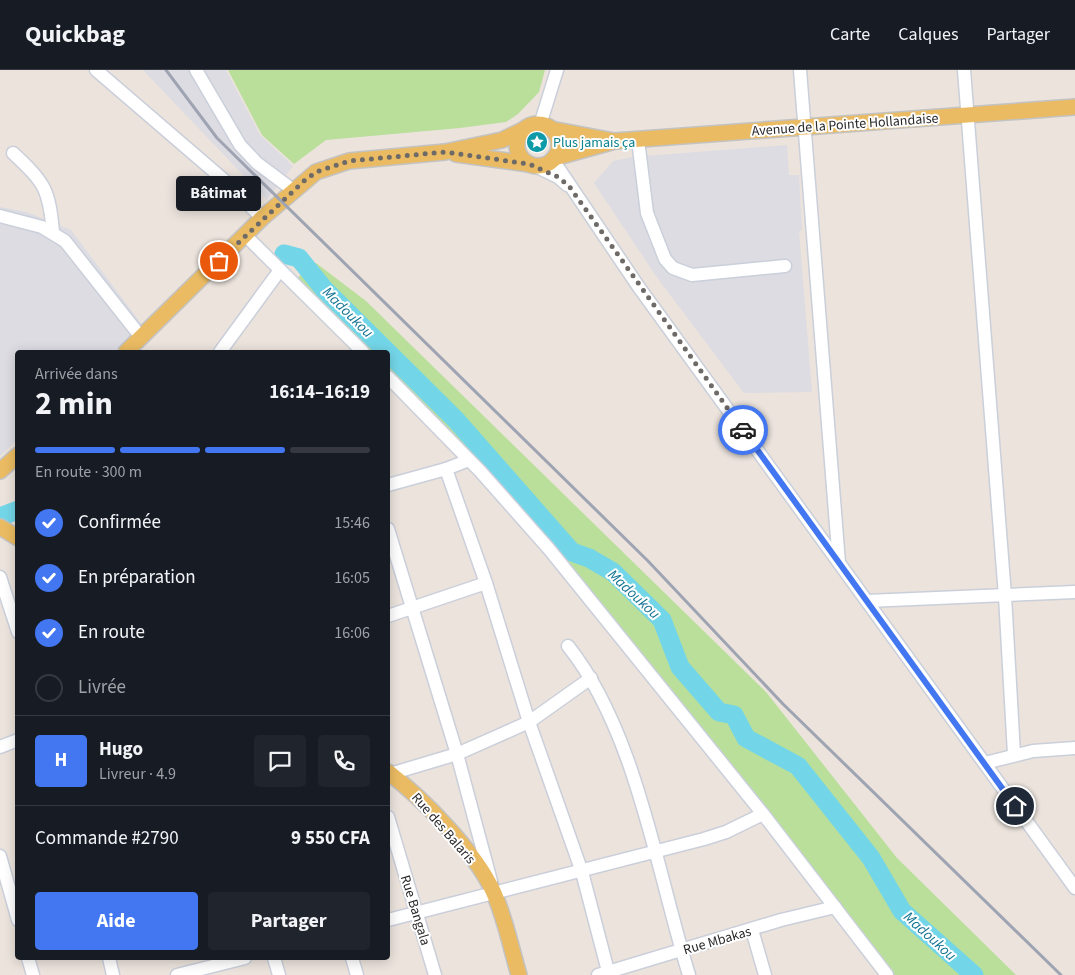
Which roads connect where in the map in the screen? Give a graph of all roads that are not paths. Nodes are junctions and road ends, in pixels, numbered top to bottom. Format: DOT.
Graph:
graph roads {
  1 [pos="96,70"];
  2 [pos="557,70"];
  3 [pos="800,70"];
  4 [pos="964,70"];
  5 [pos="195,72"];
  6 [pos="1075,107"];
  7 [pos="968,115"];
  8 [pos="805,126"];
  9 [pos="545,127"];
  10 [pos="525,129"];
  11 [pos="638,140"];
  12 [pos="615,141"];
  13 [pos="445,152"];
  14 [pos="13,153"];
  15 [pos="554,159"];
  16 [pos="531,165"];
  17 [pos="569,186"];
  18 [pos="293,190"];
  19 [pos="0,216"];
  20 [pos="262,218"];
  21 [pos="53,232"];
  22 [pos="245,235"];
  23 [pos="785,266"];
  24 [pos="280,270"];
  25 [pos="141,338"];
  26 [pos="131,350"];
  27 [pos="221,350"];
  28 [pos="361,350"];
  29 [pos="390,379"];
  30 [pos="15,458"];
  31 [pos="469,460"];
  32 [pos="446,469"];
  33 [pos="0,471"];
  34 [pos="390,484"];
  35 [pos="390,536"];
  36 [pos="839,563"];
  37 [pos="0,577"];
  38 [pos="486,583"];
  39 [pos="1075,592"];
  40 [pos="1005,596"];
  41 [pos="867,601"];
  42 [pos="412,608"];
  43 [pos="390,615"];
  44 [pos="15,623"];
  45 [pos="568,646"];
  46 [pos="591,678"];
  47 [pos="529,722"];
  48 [pos="15,741"];
  49 [pos="0,747"];
  50 [pos="1075,748"];
  51 [pos="457,754"];
  52 [pos="1014,754"];
  53 [pos="985,763"];
  54 [pos="390,773"];
  55 [pos="390,774"];
  56 [pos="763,814"];
  57 [pos="390,823"];
  58 [pos="654,852"];
  59 [pos="0,856"];
  60 [pos="582,872"];
  61 [pos="8,880"];
  62 [pos="1075,888"];
  63 [pos="493,891"];
  64 [pos="835,907"];
  65 [pos="15,908"];
  66 [pos="417,910"];
  67 [pos="390,919"];
  68 [pos="752,930"];
  69 [pos="682,951"];
  70 [pos="29,960"];
  71 [pos="109,960"];
  72 [pos="192,960"];
  73 [pos="238,960"];
  74 [pos="275,960"];
  75 [pos="353,960"];
  76 [pos="196,973"];
  77 [pos="605,974"];
  78 [pos="33,975"];
  79 [pos="113,975"];
  80 [pos="177,975"];
  81 [pos="279,975"];
  82 [pos="357,975"];
  83 [pos="435,975"];
  84 [pos="519,975"];
  85 [pos="689,975"];
  86 [pos="765,975"];
  87 [pos="887,975"];
  1 -- 20 [label="street"];
  2 -- 9 [label="street"];
  3 -- 8 [label="street"];
  4 -- 7 [label="street"];
  5 -- 18 [label="street"];
  6 -- 7 [label="main road, Avenue de la Pointe Hollandaise"];
  7 -- 8 [label="main road, Avenue de la Pointe Hollandaise"];
  7 -- 40 [label="street"];
  8 -- 11 [label="main road, Avenue de la Pointe Hollandaise"];
  8 -- 36 [label="street"];
  9 -- 10 [label="main road"];
  9 -- 12 [label="main road"];
  9 -- 15 [label="main road"];
  10 -- 13 [label="main road"];
  10 -- 16 [label="main road"];
  11 -- 12 [label="main road, Avenue de la Pointe Hollandaise"];
  11 -- 23 [label="street"];
  12 -- 15 [label="main road"];
  13 -- 16 [label="main road"];
  13 -- 18 [label="main road"];
  14 -- 21 [label="street"];
  15 -- 16 [label="main road"];
  15 -- 17 [label="street"];
  16 -- 17 [label="street"];
  17 -- 36 [label="street"];
  18 -- 20 [label="main road"];
  19 -- 21 [label="street"];
  20 -- 22 [label="main road"];
  21 -- 25 [label="street"];
  22 -- 24 [label="street"];
  22 -- 25 [label="main road"];
  24 -- 27 [label="street"];
  24 -- 28 [label="street"];
  25 -- 26 [label="main road"];
  29 -- 31 [label="street"];
  30 -- 33 [label="main road"];
  31 -- 32 [label="street"];
  31 -- 56 [label="street"];
  32 -- 34 [label="street"];
  32 -- 38 [label="street"];
  35 -- 42 [label="street"];
  36 -- 41 [label="street"];
  37 -- 44 [label="street"];
  38 -- 42 [label="street"];
  38 -- 47 [label="street"];
  39 -- 40 [label="street"];
  40 -- 41 [label="street"];
  40 -- 52 [label="street"];
  41 -- 53 [label="street"];
  42 -- 43 [label="street"];
  42 -- 51 [label="street"];
  45 -- 46 [label="street"];
  46 -- 47 [label="street"];
  46 -- 58 [label="street"];
  47 -- 51 [label="street"];
  47 -- 60 [label="street"];
  48 -- 49 [label="street"];
  50 -- 52 [label="street"];
  51 -- 54 [label="street"];
  51 -- 63 [label="street"];
  52 -- 53 [label="street"];
  53 -- 62 [label="street"];
  55 -- 63 [label="main road, Rue des Balaris"];
  56 -- 58 [label="street"];
  56 -- 64 [label="street"];
  57 -- 66 [label="street, Rue Bangala"];
  58 -- 60 [label="street"];
  58 -- 69 [label="street"];
  59 -- 61 [label="street"];
  60 -- 63 [label="street"];
  60 -- 77 [label="street"];
  61 -- 65 [label="street"];
  63 -- 66 [label="street"];
  63 -- 84 [label="main road, Rue des Balaris"];
  64 -- 68 [label="street, Rue Mbakas"];
  64 -- 87 [label="street"];
  66 -- 67 [label="street"];
  66 -- 83 [label="street, Rue Bangala"];
  68 -- 69 [label="street, Rue Mbakas"];
  68 -- 86 [label="street"];
  69 -- 77 [label="street, Rue Mbakas"];
  69 -- 85 [label="street"];
  70 -- 78 [label="street"];
  71 -- 79 [label="street"];
  72 -- 76 [label="street"];
  73 -- 76 [label="street"];
  74 -- 81 [label="street"];
  75 -- 82 [label="street"];
  76 -- 80 [label="street"];
}
